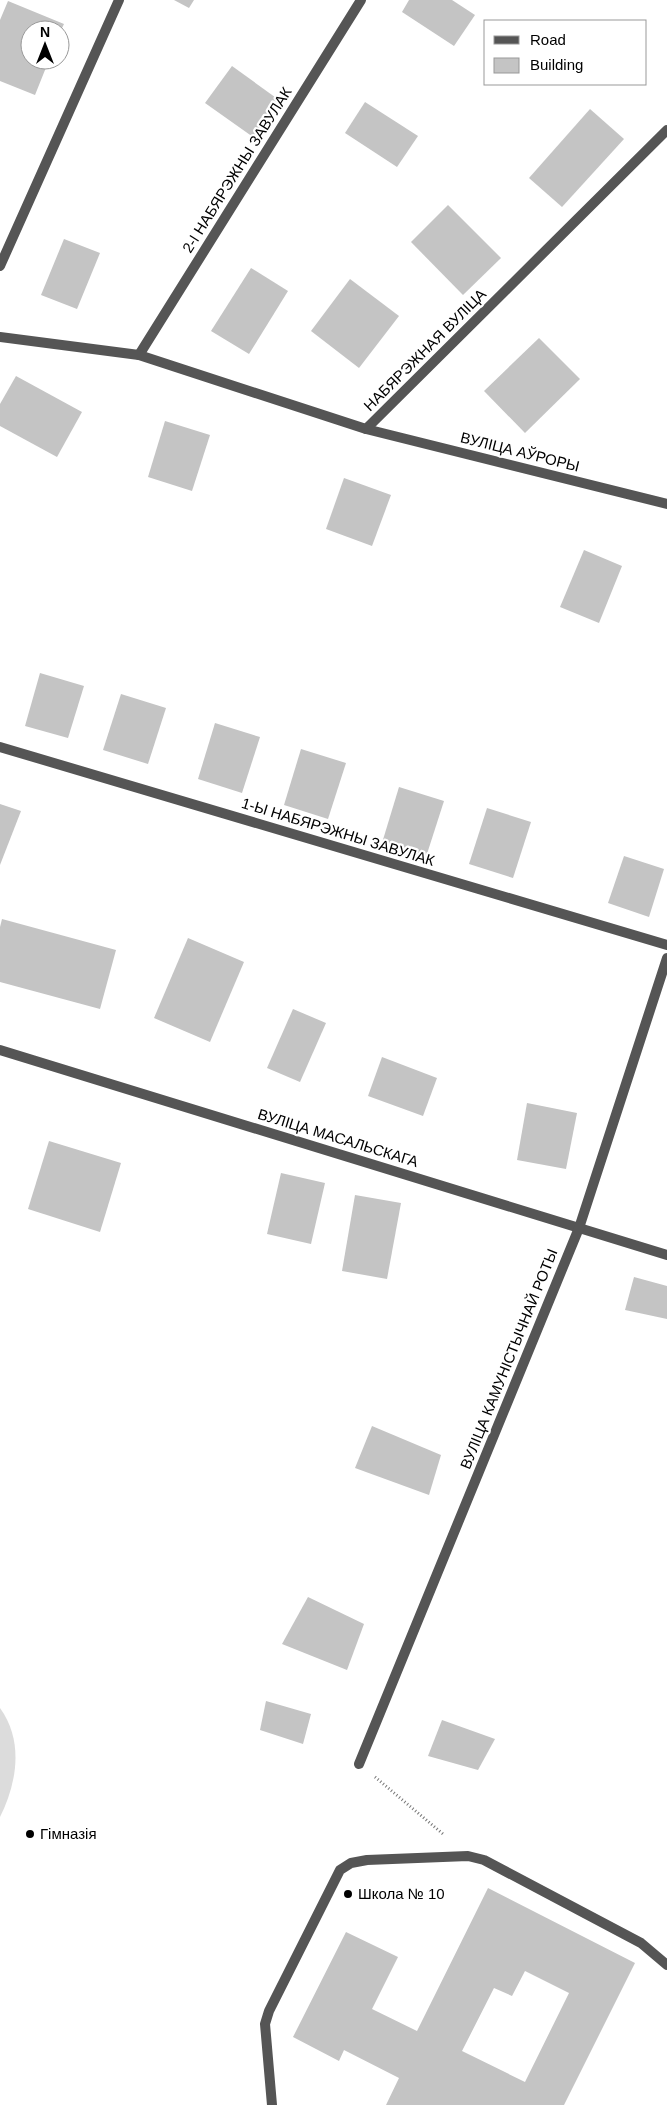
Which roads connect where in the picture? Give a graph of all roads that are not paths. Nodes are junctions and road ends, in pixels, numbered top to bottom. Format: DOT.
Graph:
graph roads {
  1 [pos="119,0"];
  2 [pos="361,0"];
  3 [pos="667,130"];
  4 [pos="0,266"];
  5 [pos="0,336"];
  6 [pos="139,355"];
  7 [pos="366,429"];
  8 [pos="667,504"];
  9 [pos="0,747"];
  10 [pos="667,945"];
  11 [pos="667,958"];
  12 [pos="0,1050"];
  13 [pos="579,1228"];
  14 [pos="667,1255"];
  15 [pos="359,1764"];
  16 [pos="667,1965"];
  17 [pos="272,2105"];
  1 -- 4 [label="street"];
  2 -- 6 [label="street, 2-І НАБЯРЭЖНЫ ЗАВУЛАК"];
  3 -- 7 [label="street, НАБЯРЭЖНАЯ ВУЛІЦА"];
  5 -- 6 [label="street, НАБЯРЭЖНАЯ ВУЛІЦА"];
  6 -- 7 [label="street, НАБЯРЭЖНАЯ ВУЛІЦА"];
  7 -- 8 [label="street, ВУЛІЦА АЎРОРЫ"];
  9 -- 10 [label="street, 1-Ы НАБЯРЭЖНЫ ЗАВУЛАК"];
  11 -- 13 [label="street, ВУЛІЦА КАМУНІСТЫЧНАЙ РОТЫ"];
  12 -- 13 [label="street, ВУЛІЦА МАСАЛЬСКАГА"];
  13 -- 14 [label="street, ВУЛІЦА МАСАЛЬСКАГА"];
  13 -- 15 [label="street, ВУЛІЦА КАМУНІСТЫЧНАЙ РОТЫ"];
  16 -- 17 [label="street"];
}
